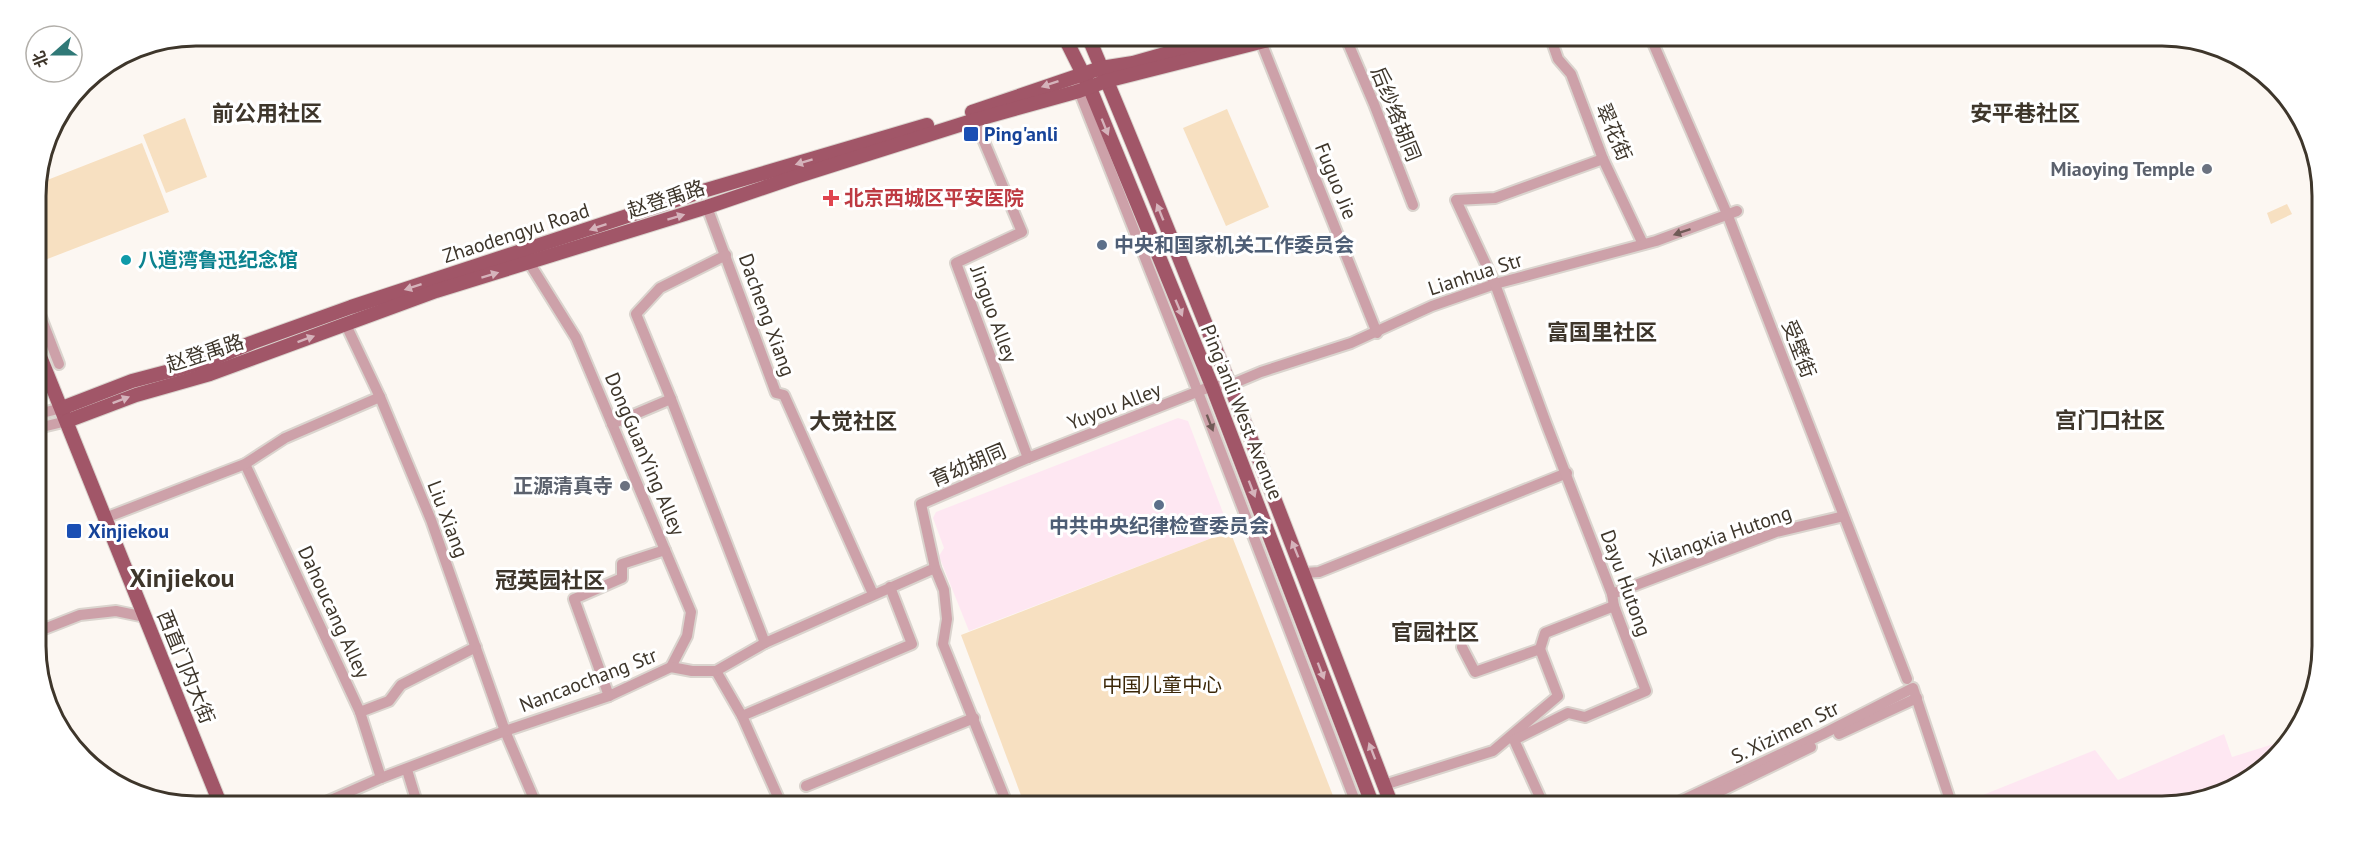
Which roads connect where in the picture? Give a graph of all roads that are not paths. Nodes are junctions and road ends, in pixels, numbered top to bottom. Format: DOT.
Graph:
graph roads {
  1 [pos="1068,46"];
  2 [pos="1092,46"];
  3 [pos="1194,46"];
  4 [pos="1241,46"];
  5 [pos="1263,46"];
  6 [pos="1349,46"];
  7 [pos="1553,46"];
  8 [pos="1655,46"];
  9 [pos="1104,74"];
  10 [pos="1083,84"];
  11 [pos="975,120"];
  12 [pos="1603,159"];
  13 [pos="1413,205"];
  14 [pos="707,207"];
  15 [pos="1732,213"];
  16 [pos="1643,244"];
  17 [pos="726,255"];
  18 [pos="526,258"];
  19 [pos="1495,284"];
  20 [pos="346,325"];
  21 [pos="47,331"];
  22 [pos="1377,333"];
  23 [pos="60,364"];
  24 [pos="47,372"];
  25 [pos="1230,385"];
  26 [pos="1212,386"];
  27 [pos="1198,392"];
  28 [pos="380,397"];
  29 [pos="670,399"];
  30 [pos="47,414"];
  31 [pos="64,415"];
  32 [pos="46,424"];
  33 [pos="612,424"];
  34 [pos="1028,458"];
  35 [pos="245,464"];
  36 [pos="1566,473"];
  37 [pos="1840,517"];
  38 [pos="105,518"];
  39 [pos="665,550"];
  40 [pos="935,568"];
  41 [pos="1305,573"];
  42 [pos="890,587"];
  43 [pos="873,594"];
  44 [pos="1612,594"];
  45 [pos="1614,606"];
  46 [pos="145,617"];
  47 [pos="46,629"];
  48 [pos="765,643"];
  49 [pos="476,647"];
  50 [pos="1462,647"];
  51 [pos="1540,649"];
  52 [pos="671,667"];
  53 [pos="716,670"];
  54 [pos="1912,688"];
  55 [pos="609,696"];
  56 [pos="360,712"];
  57 [pos="742,716"];
  58 [pos="974,718"];
  59 [pos="505,731"];
  60 [pos="407,770"];
  61 [pos="381,778"];
  62 [pos="1384,785"];
  63 [pos="806,786"];
  64 [pos="1352,795"];
  65 [pos="1369,795"];
  66 [pos="1388,795"];
  67 [pos="1539,795"];
  68 [pos="1694,795"];
  69 [pos="1710,795"];
  70 [pos="1948,795"];
  71 [pos="216,796"];
  72 [pos="340,796"];
  73 [pos="415,796"];
  74 [pos="533,796"];
  75 [pos="777,796"];
  76 [pos="1004,796"];
  1 -- 10 [label="main road, Ping'anli West Avenue"];
  2 -- 9 [label="main road, Ping'anli West Avenue"];
  3 -- 9 [label="main road, Zhaodengyu Road"];
  4 -- 9 [label="main road"];
  5 -- 22 [label="street, Fuguo Jie"];
  6 -- 13 [label="street, 后纱络胡同"];
  7 -- 12 [label="street, 翠花街"];
  8 -- 15 [label="street, 受壁街"];
  9 -- 10 [label="main road, Zhaodengyu Road"];
  25 -- 9 [label="main road, Ping'anli West Avenue, one-way"];
  10 -- 11 [label="main road, 赵登禹路"];
  10 -- 18 [label="main road, Zhaodengyu Road, one-way"];
  10 -- 26 [label="main road, Ping'anli West Avenue, one-way"];
  10 -- 27 [label="street"];
  11 -- 14 [label="main road, 赵登禹路"];
  11 -- 34 [label="street, Jinguo Alley"];
  12 -- 16 [label="street, 翠花街"];
  12 -- 19 [label="street, Dayu Hutong"];
  14 -- 17 [label="street, Dacheng Xiang"];
  18 -- 14 [label="main road, 赵登禹路, one-way"];
  15 -- 16 [label="street, Lianhua Str, one-way"];
  15 -- 54 [label="street, 受壁街"];
  16 -- 19 [label="street, Lianhua Str"];
  17 -- 29 [label="street"];
  17 -- 43 [label="street, Dacheng Xiang"];
  20 -- 18 [label="main road, 赵登禹路, one-way"];
  18 -- 31 [label="main road, Zhaodengyu Road, one-way"];
  18 -- 33 [label="street, DongGuanYing Alley"];
  19 -- 22 [label="street, Lianhua Str"];
  19 -- 36 [label="street, Dayu Hutong"];
  20 -- 28 [label="street, Liu Xiang"];
  31 -- 20 [label="main road, 赵登禹路, one-way"];
  21 -- 23 [label="street"];
  22 -- 25 [label="street, Lianhua Str"];
  24 -- 31 [label="main road, 西直门内大街"];
  25 -- 26 [label="street, Lianhua Str"];
  41 -- 25 [label="main road, Ping'anli West Avenue, one-way"];
  26 -- 27 [label="street, Yuyou Alley"];
  26 -- 65 [label="main road, Ping'anli West Avenue, one-way"];
  27 -- 34 [label="street, Yuyou Alley"];
  27 -- 64 [label="street, one-way"];
  28 -- 35 [label="street"];
  28 -- 49 [label="street, Liu Xiang"];
  29 -- 33 [label="street"];
  29 -- 48 [label="street"];
  30 -- 31 [label="street"];
  31 -- 32 [label="street"];
  31 -- 38 [label="main road, 西直门内大街"];
  33 -- 39 [label="street, DongGuanYing Alley"];
  34 -- 40 [label="street, 育幼胡同"];
  35 -- 38 [label="street"];
  35 -- 56 [label="street, Dahoucang Alley"];
  36 -- 41 [label="street"];
  36 -- 44 [label="street, Dayu Hutong"];
  37 -- 44 [label="street, Xilangxia Hutong"];
  38 -- 46 [label="main road, 西直门内大街"];
  39 -- 52 [label="street, DongGuanYing Alley"];
  39 -- 55 [label="street"];
  40 -- 42 [label="street, Nancaochang Str"];
  40 -- 58 [label="street"];
  62 -- 41 [label="main road, Ping'anli West Avenue, one-way"];
  42 -- 43 [label="street, Nancaochang Str"];
  42 -- 57 [label="street"];
  43 -- 48 [label="street, Nancaochang Str"];
  44 -- 45 [label="street, Dayu Hutong"];
  45 -- 51 [label="street"];
  45 -- 67 [label="street, Dayu Hutong"];
  46 -- 47 [label="street"];
  46 -- 71 [label="main road, 西直门内大街"];
  48 -- 53 [label="street, Nancaochang Str"];
  49 -- 56 [label="street"];
  49 -- 59 [label="street, Liu Xiang"];
  50 -- 51 [label="street"];
  51 -- 62 [label="street"];
  52 -- 53 [label="street, Nancaochang Str"];
  52 -- 55 [label="street, Nancaochang Str"];
  53 -- 57 [label="street"];
  54 -- 68 [label="street, S. Xizimen Str"];
  54 -- 69 [label="street"];
  54 -- 70 [label="street, 受壁街"];
  55 -- 59 [label="street, Nancaochang Str"];
  56 -- 61 [label="street, Dahoucang Alley"];
  57 -- 75 [label="street"];
  58 -- 63 [label="street"];
  58 -- 76 [label="street"];
  59 -- 60 [label="street, Nancaochang Str"];
  59 -- 74 [label="street, Liu Xiang"];
  60 -- 61 [label="street, Nancaochang Str"];
  60 -- 73 [label="street"];
  61 -- 72 [label="street, Nancaochang Str"];
  62 -- 66 [label="main road, Ping'anli West Avenue"];
}
